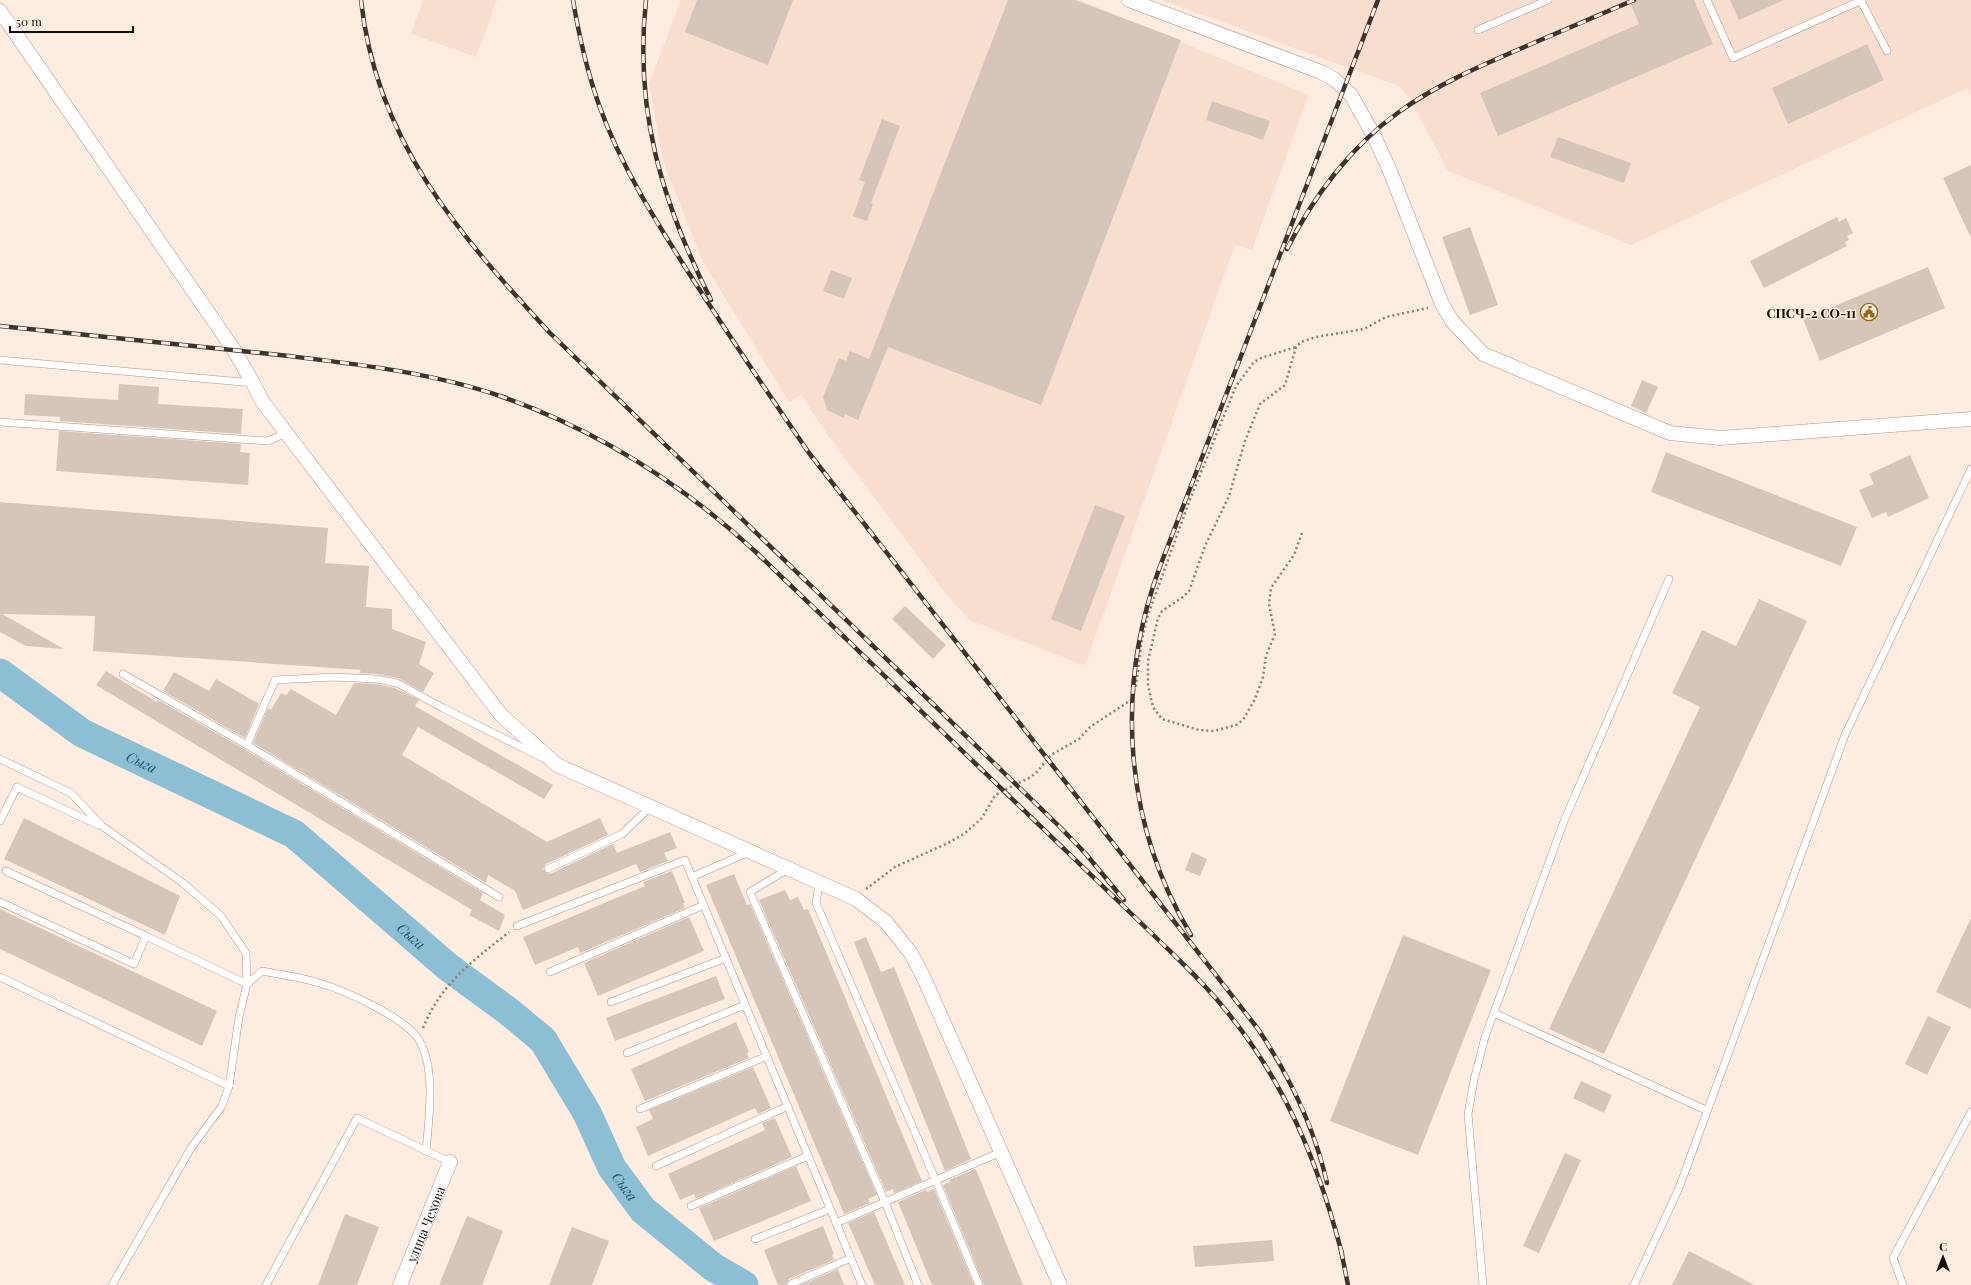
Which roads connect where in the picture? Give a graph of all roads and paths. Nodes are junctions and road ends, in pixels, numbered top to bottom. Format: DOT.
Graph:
graph roads {
  1 [pos="1129,0"];
  2 [pos="1548,0"];
  3 [pos="1707,0"];
  4 [pos="1861,0"];
  5 [pos="0,11"];
  6 [pos="1478,30"];
  7 [pos="1887,51"];
  8 [pos="1442,304"];
  9 [pos="1296,347"];
  10 [pos="0,360"];
  11 [pos="254,383"];
  12 [pos="1971,419"];
  13 [pos="0,422"];
  14 [pos="286,433"];
  15 [pos="1971,469"];
  16 [pos="1302,533"];
  17 [pos="1668,579"];
  18 [pos="123,674"];
  19 [pos="247,745"];
  20 [pos="0,759"];
  21 [pos="557,765"];
  22 [pos="650,807"];
  23 [pos="0,821"];
  24 [pos="102,826"];
  25 [pos="750,852"];
  26 [pos="548,869"];
  27 [pos="788,869"];
  28 [pos="6,871"];
  29 [pos="692,877"];
  30 [pos="819,884"];
  31 [pos="499,897"];
  32 [pos="856,899"];
  33 [pos="0,902"];
  34 [pos="704,905"];
  35 [pos="517,926"];
  36 [pos="146,936"];
  37 [pos="726,958"];
  38 [pos="550,972"];
  39 [pos="0,977"];
  40 [pos="247,984"];
  41 [pos="611,1002"];
  42 [pos="745,1004"];
  43 [pos="1494,1013"];
  44 [pos="419,1040"];
  45 [pos="627,1053"];
  46 [pos="767,1056"];
  47 [pos="229,1086"];
  48 [pos="788,1106"];
  49 [pos="640,1110"];
  50 [pos="1706,1110"];
  51 [pos="1971,1112"];
  52 [pos="426,1151"];
  53 [pos="1001,1152"];
  54 [pos="808,1156"];
  55 [pos="450,1162"];
  56 [pos="656,1166"];
  57 [pos="936,1180"];
  58 [pos="885,1202"];
  59 [pos="691,1206"];
  60 [pos="830,1209"];
  61 [pos="836,1223"];
  62 [pos="755,1239"];
  63 [pos="851,1258"];
  64 [pos="791,1284"];
  65 [pos="112,1285"];
  66 [pos="266,1285"];
  67 [pos="400,1285"];
  68 [pos="862,1285"];
  69 [pos="918,1285"];
  70 [pos="978,1285"];
  71 [pos="1060,1285"];
  72 [pos="1484,1285"];
  73 [pos="1634,1285"];
  74 [pos="1903,1285"];
  1 -- 8 [label="street"];
  2 -- 6 [label="lane"];
  3 -- 4 [label="lane"];
  4 -- 7 [label="lane"];
  5 -- 11 [label="street"];
  8 -- 9 [label="path"];
  8 -- 12 [label="street"];
  9 -- 16 [label="path"];
  9 -- 32 [label="path"];
  10 -- 11 [label="lane"];
  11 -- 14 [label="street"];
  13 -- 14 [label="lane"];
  14 -- 21 [label="street"];
  15 -- 50 [label="lane"];
  17 -- 43 [label="lane"];
  18 -- 19 [label="lane"];
  19 -- 21 [label="lane"];
  19 -- 31 [label="lane"];
  20 -- 24 [label="lane"];
  21 -- 22 [label="street"];
  22 -- 25 [label="street"];
  22 -- 26 [label="lane"];
  23 -- 24 [label="lane"];
  24 -- 40 [label="lane"];
  25 -- 27 [label="street"];
  25 -- 29 [label="lane"];
  27 -- 30 [label="street"];
  27 -- 58 [label="lane"];
  28 -- 36 [label="lane"];
  29 -- 34 [label="lane"];
  29 -- 35 [label="lane"];
  30 -- 32 [label="street"];
  30 -- 57 [label="lane"];
  32 -- 53 [label="street"];
  33 -- 36 [label="lane"];
  34 -- 37 [label="lane"];
  34 -- 38 [label="lane"];
  35 -- 44 [label="path"];
  36 -- 40 [label="lane"];
  37 -- 41 [label="lane"];
  37 -- 42 [label="lane"];
  39 -- 47 [label="lane"];
  40 -- 44 [label="lane"];
  40 -- 47 [label="lane"];
  42 -- 45 [label="lane"];
  42 -- 46 [label="lane"];
  43 -- 50 [label="lane"];
  43 -- 72 [label="lane"];
  44 -- 52 [label="lane"];
  46 -- 48 [label="lane"];
  46 -- 49 [label="lane"];
  47 -- 65 [label="lane"];
  48 -- 54 [label="lane"];
  48 -- 56 [label="lane"];
  50 -- 73 [label="lane"];
  51 -- 74 [label="lane"];
  52 -- 55 [label="lane"];
  52 -- 66 [label="lane"];
  53 -- 57 [label="lane"];
  53 -- 71 [label="street"];
  54 -- 59 [label="lane"];
  54 -- 60 [label="lane"];
  55 -- 67 [label="street, улица Чехова"];
  57 -- 58 [label="lane"];
  57 -- 70 [label="lane"];
  58 -- 61 [label="lane"];
  58 -- 69 [label="lane"];
  60 -- 61 [label="lane"];
  60 -- 62 [label="lane"];
  61 -- 63 [label="lane"];
  63 -- 64 [label="lane"];
  63 -- 68 [label="lane"];
}
